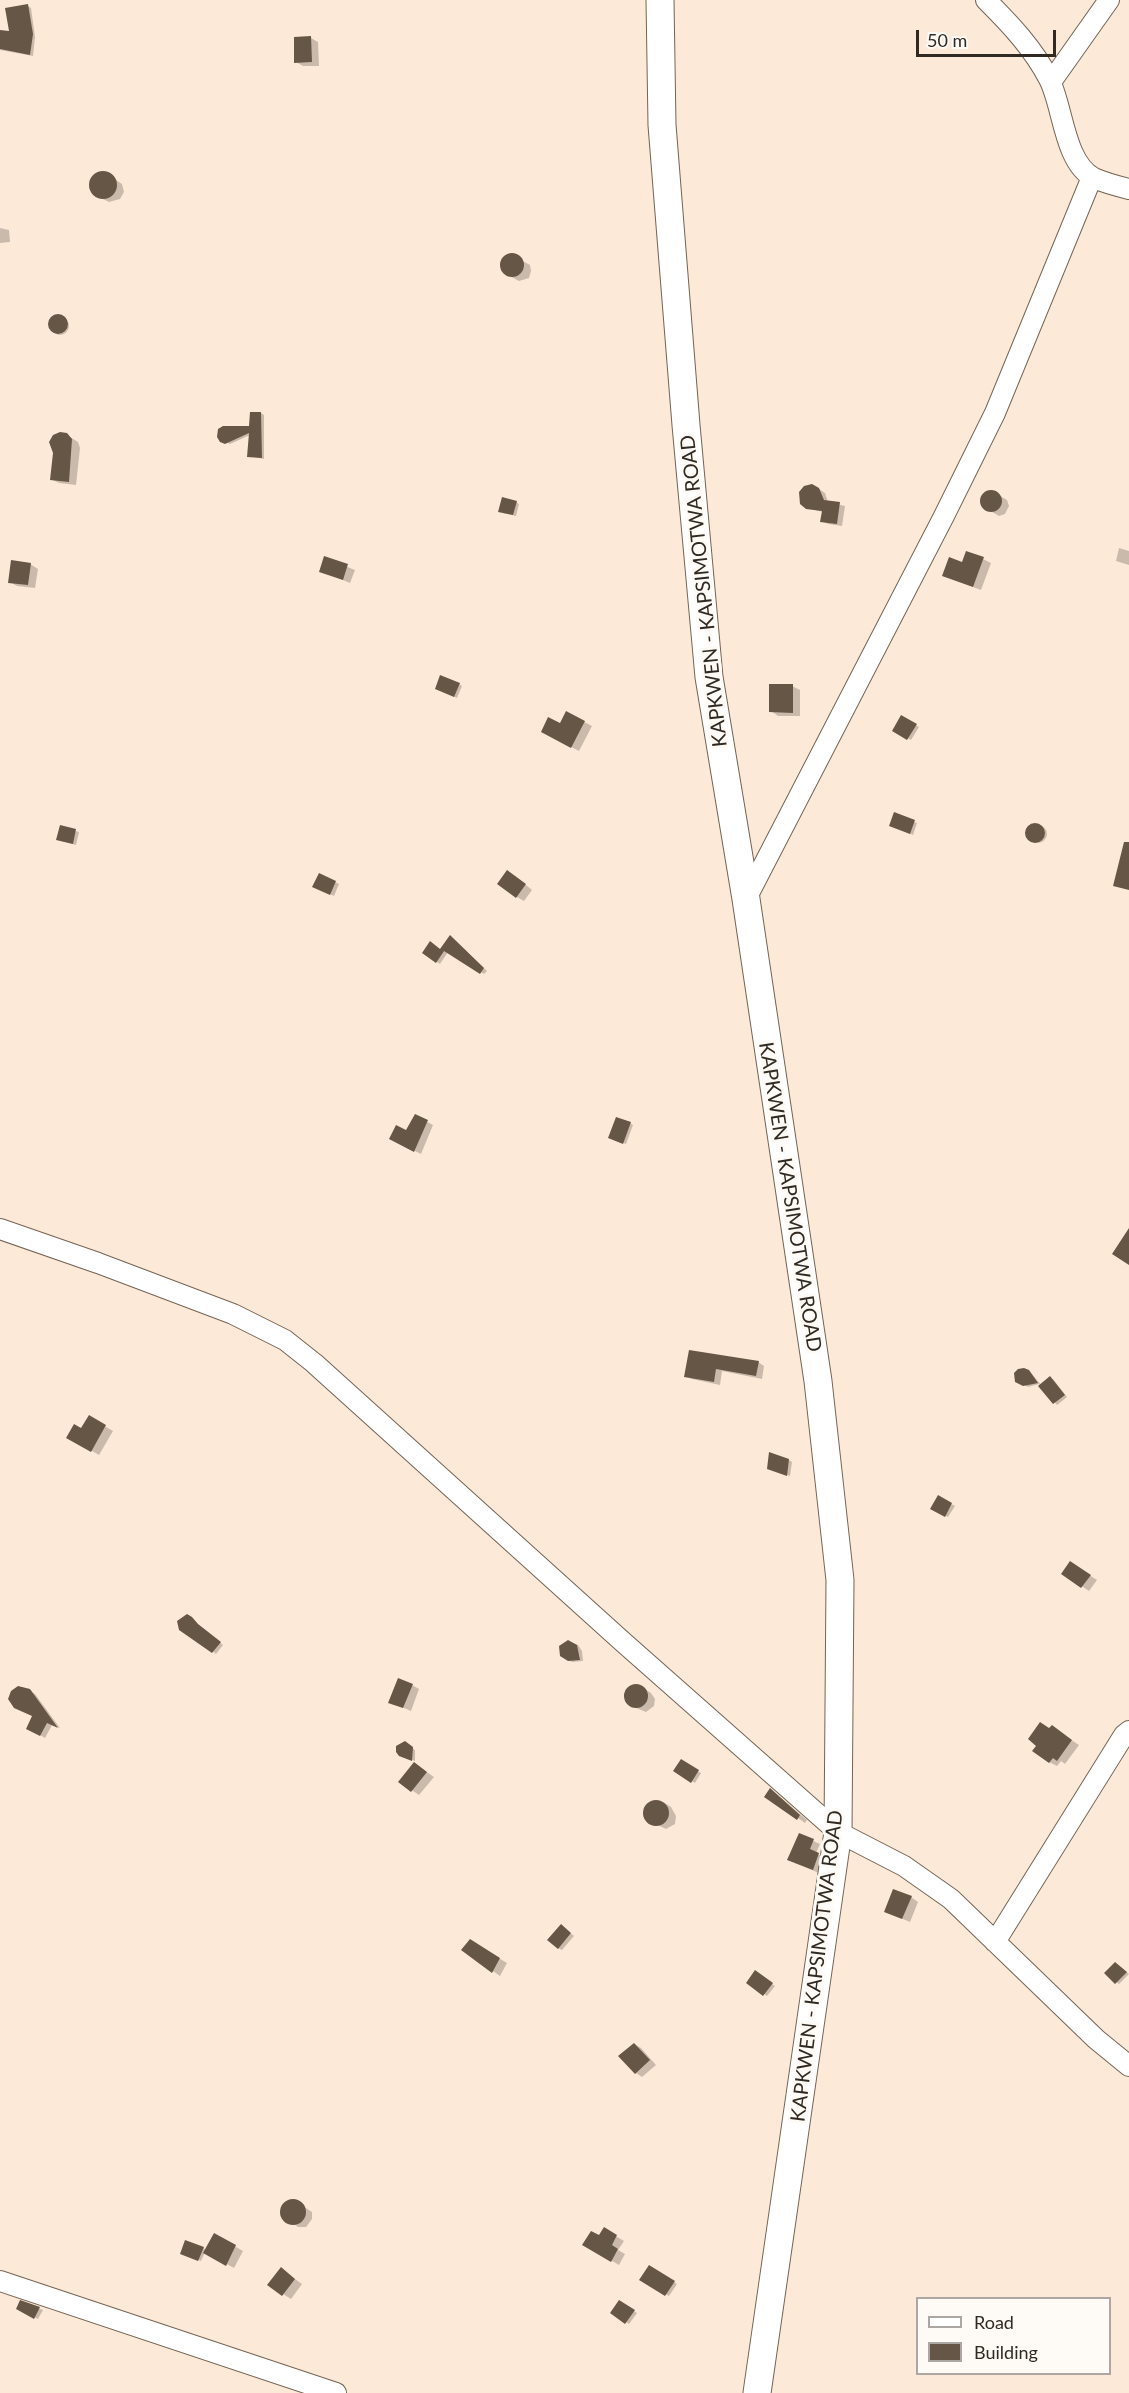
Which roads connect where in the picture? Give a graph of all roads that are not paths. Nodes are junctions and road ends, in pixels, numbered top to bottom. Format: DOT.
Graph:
graph roads {
  1 [pos="660,0"];
  2 [pos="986,0"];
  3 [pos="1109,0"];
  4 [pos="1051,81"];
  5 [pos="1092,177"];
  6 [pos="1129,189"];
  7 [pos="746,899"];
  8 [pos="0,1229"];
  9 [pos="1129,1731"];
  10 [pos="838,1832"];
  11 [pos="995,1942"];
  12 [pos="1129,2066"];
  13 [pos="0,2281"];
  14 [pos="336,2393"];
  15 [pos="757,2393"];
  1 -- 7 [label="street, KAPKWEN - KAPSIMOTWA ROAD"];
  2 -- 4 [label="street"];
  3 -- 4 [label="street"];
  4 -- 5 [label="street"];
  5 -- 6 [label="street"];
  5 -- 7 [label="street"];
  7 -- 10 [label="street, KAPKWEN - KAPSIMOTWA ROAD"];
  8 -- 10 [label="street"];
  9 -- 11 [label="street"];
  10 -- 11 [label="street"];
  10 -- 15 [label="street, KAPKWEN - KAPSIMOTWA ROAD"];
  11 -- 12 [label="street"];
  13 -- 14 [label="street"];
}
